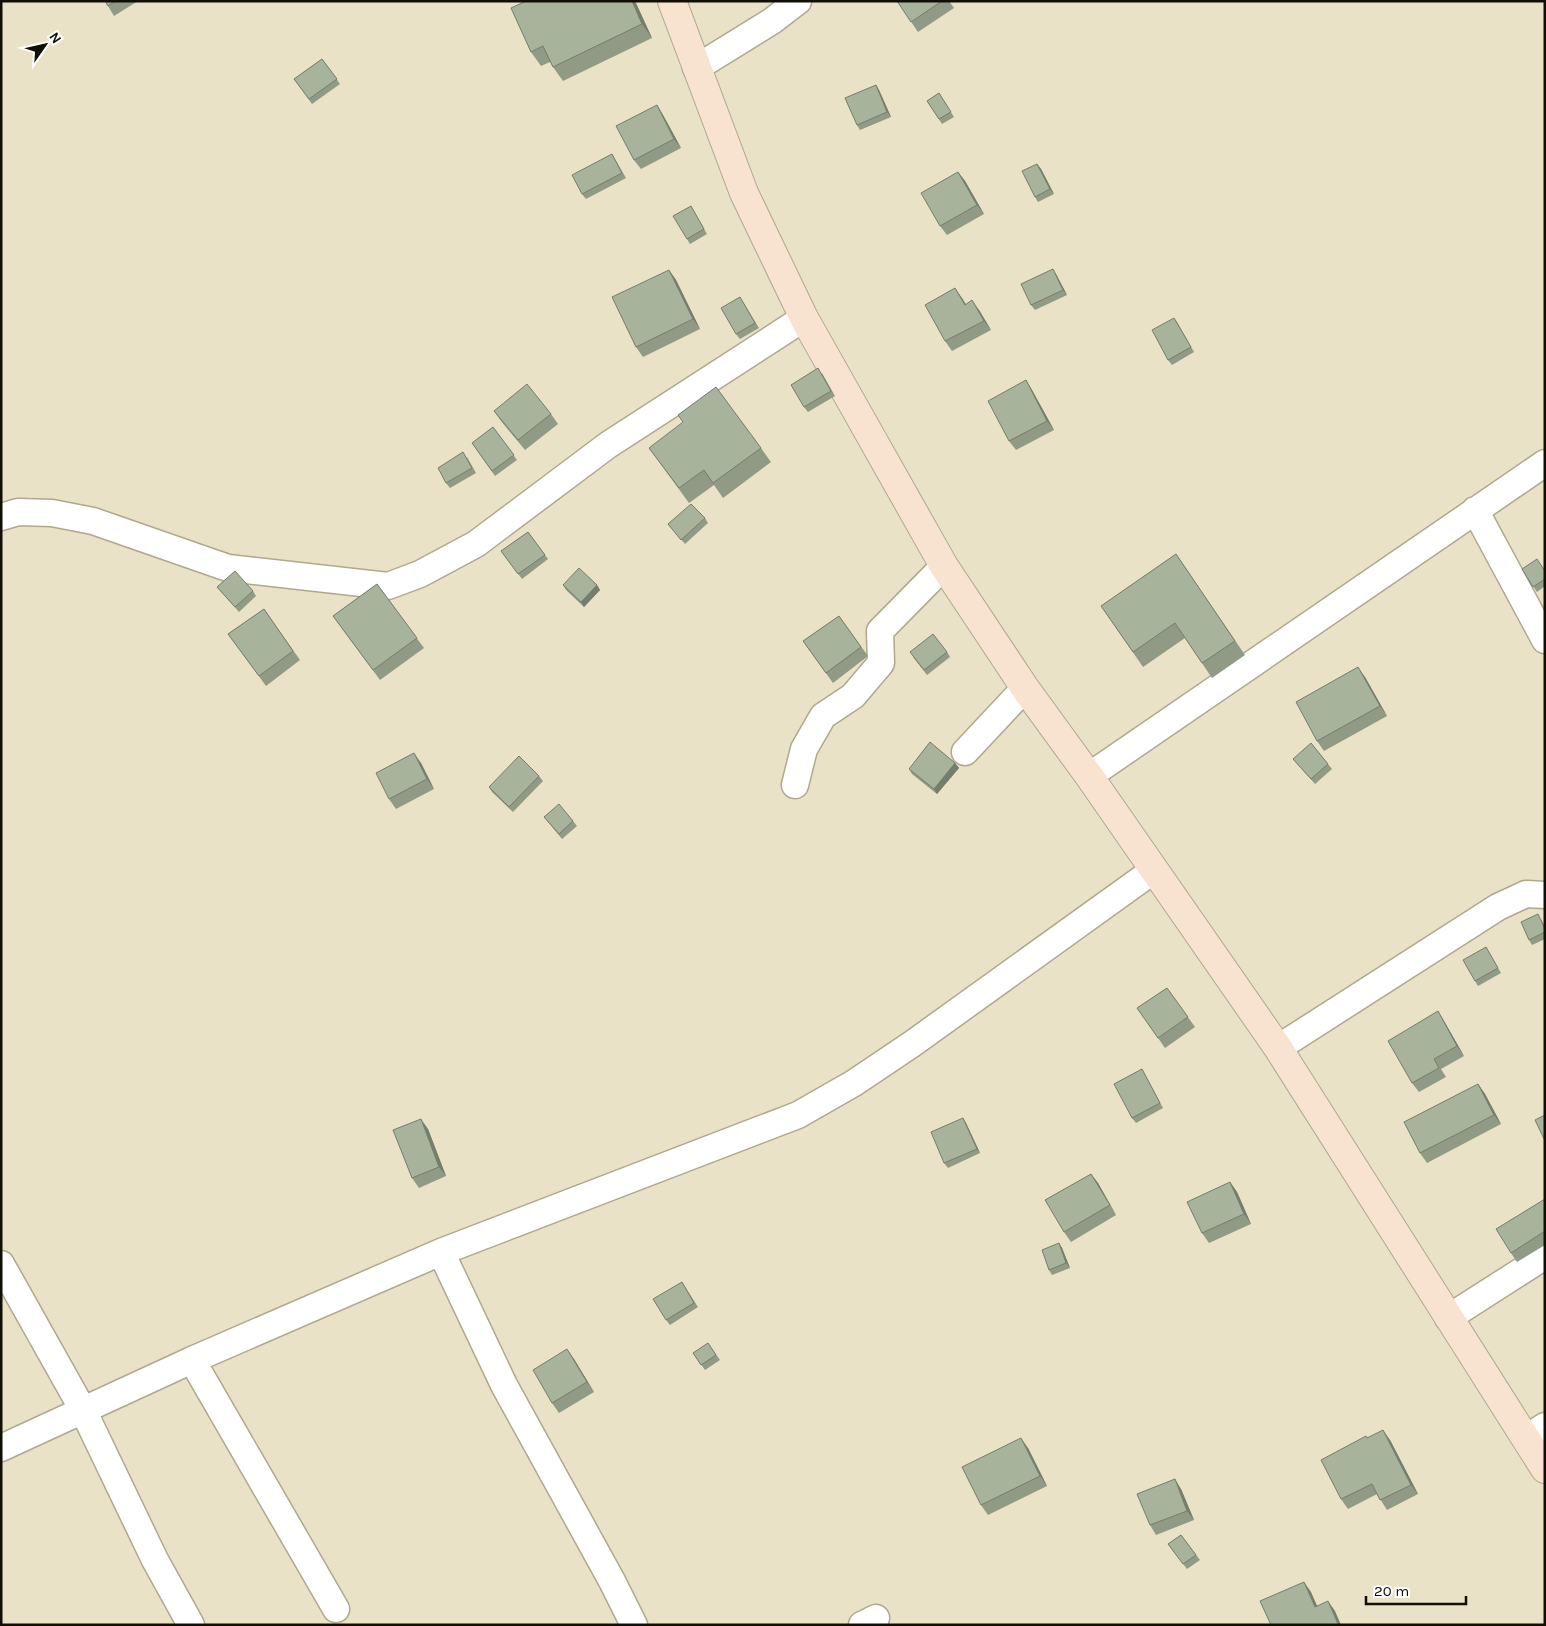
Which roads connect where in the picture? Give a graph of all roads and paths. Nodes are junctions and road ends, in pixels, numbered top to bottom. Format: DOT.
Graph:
graph roads {
  1 [pos="672,1"];
  2 [pos="798,1"];
  3 [pos="696,68"];
  4 [pos="804,318"];
  5 [pos="1545,464"];
  6 [pos="1475,510"];
  7 [pos="1,517"];
  8 [pos="944,566"];
  9 [pos="1545,640"];
  10 [pos="1025,688"];
  11 [pos="965,752"];
  12 [pos="1089,776"];
  13 [pos="795,785"];
  14 [pos="1154,870"];
  15 [pos="1545,894"];
  16 [pos="1278,1048"];
  17 [pos="441,1252"];
  18 [pos="1545,1256"];
  19 [pos="1,1264"];
  20 [pos="1448,1318"];
  21 [pos="192,1360"];
  22 [pos="83,1410"];
  23 [pos="1536,1432"];
  24 [pos="1,1448"];
  25 [pos="1545,1470"];
  26 [pos="336,1609"];
  27 [pos="191,1625"];
  28 [pos="634,1625"];
  1 -- 3 [label="street"];
  2 -- 3 [label="street"];
  3 -- 4 [label="street"];
  4 -- 7 [label="street"];
  4 -- 8 [label="street"];
  5 -- 6 [label="street"];
  6 -- 9 [label="street"];
  6 -- 12 [label="street"];
  8 -- 10 [label="street"];
  8 -- 13 [label="street"];
  10 -- 11 [label="street"];
  10 -- 12 [label="street"];
  12 -- 14 [label="street"];
  14 -- 16 [label="street"];
  14 -- 17 [label="street"];
  15 -- 16 [label="street"];
  16 -- 20 [label="street"];
  17 -- 21 [label="street"];
  17 -- 28 [label="street"];
  18 -- 20 [label="street"];
  19 -- 22 [label="street"];
  20 -- 23 [label="street"];
  21 -- 22 [label="street"];
  21 -- 26 [label="street"];
  22 -- 24 [label="street"];
  22 -- 27 [label="street"];
  23 -- 25 [label="street"];
}
